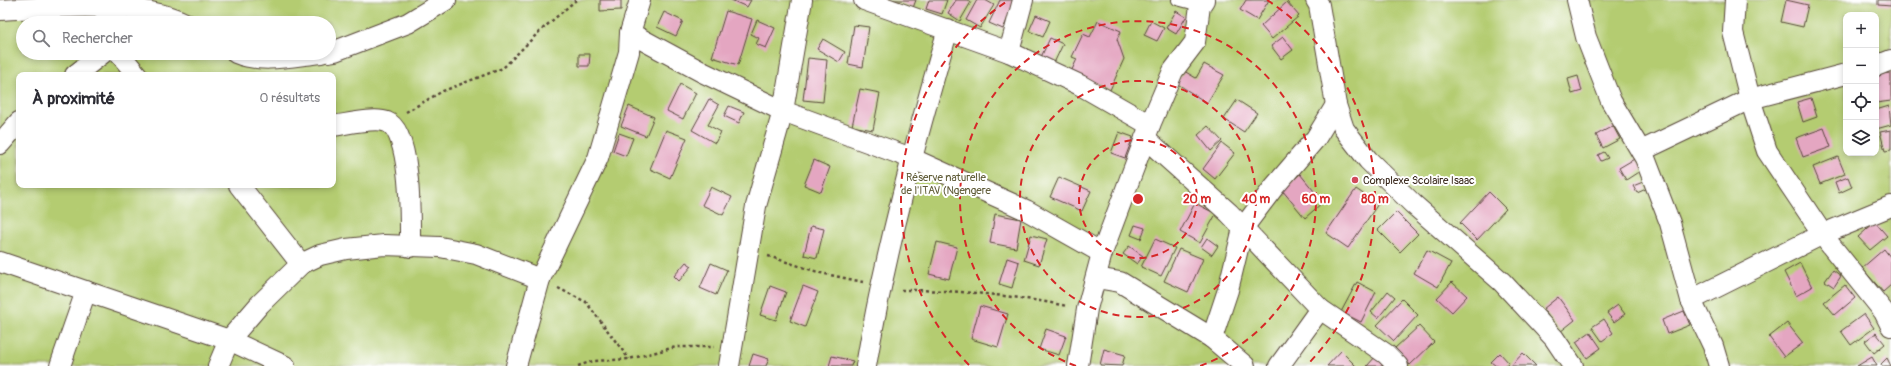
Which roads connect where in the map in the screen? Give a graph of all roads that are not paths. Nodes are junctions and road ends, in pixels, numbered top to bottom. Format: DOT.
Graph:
graph roads {
  1 [pos="446,0"];
  2 [pos="640,0"];
  3 [pos="802,0"];
  4 [pos="1023,0"];
  5 [pos="1177,0"];
  6 [pos="1577,0"];
  7 [pos="1735,0"];
  8 [pos="876,2"];
  9 [pos="1320,2"];
  10 [pos="1202,3"];
  11 [pos="0,10"];
  12 [pos="143,16"];
  13 [pos="948,29"];
  14 [pos="630,34"];
  15 [pos="336,51"];
  16 [pos="1009,52"];
  17 [pos="95,60"];
  18 [pos="125,60"];
  19 [pos="1891,60"];
  20 [pos="1879,65"];
  21 [pos="79,72"];
  22 [pos="135,72"];
  23 [pos="1843,75"];
  24 [pos="1750,99"];
  25 [pos="1336,106"];
  26 [pos="783,111"];
  27 [pos="16,125"];
  28 [pos="336,126"];
  29 [pos="1148,131"];
  30 [pos="0,144"];
  31 [pos="1641,151"];
  32 [pos="910,158"];
  33 [pos="241,188"];
  34 [pos="1891,206"];
  35 [pos="1243,228"];
  36 [pos="1823,234"];
  37 [pos="410,247"];
  38 [pos="1102,253"];
  39 [pos="0,262"];
  40 [pos="301,264"];
  41 [pos="1096,278"];
  42 [pos="540,279"];
  43 [pos="86,291"];
  44 [pos="1691,300"];
  45 [pos="1320,309"];
  46 [pos="1891,326"];
  47 [pos="1212,338"];
  48 [pos="229,340"];
  49 [pos="731,357"];
  50 [pos="60,366"];
  51 [pos="218,366"];
  52 [pos="284,366"];
  53 [pos="516,366"];
  54 [pos="866,366"];
  55 [pos="1078,366"];
  56 [pos="1245,366"];
  57 [pos="1279,366"];
  58 [pos="1398,366"];
  59 [pos="1573,366"];
  60 [pos="1719,366"];
  1 -- 15 [label="street"];
  2 -- 14 [label="street"];
  3 -- 26 [label="street"];
  4 -- 16 [label="street"];
  5 -- 10 [label="lane"];
  6 -- 31 [label="street"];
  7 -- 24 [label="street"];
  8 -- 13 [label="street"];
  9 -- 25 [label="street"];
  10 -- 29 [label="street"];
  11 -- 12 [label="street"];
  13 -- 16 [label="street"];
  13 -- 32 [label="street"];
  14 -- 26 [label="street"];
  14 -- 42 [label="street"];
  16 -- 29 [label="street"];
  17 -- 21 [label="street"];
  18 -- 22 [label="street"];
  19 -- 20 [label="street"];
  23 -- 24 [label="street"];
  24 -- 31 [label="street"];
  24 -- 36 [label="street"];
  25 -- 35 [label="street"];
  25 -- 59 [label="street"];
  26 -- 32 [label="street"];
  26 -- 49 [label="street"];
  27 -- 30 [label="street"];
  28 -- 37 [label="street"];
  29 -- 35 [label="street"];
  29 -- 38 [label="street"];
  31 -- 44 [label="street"];
  32 -- 38 [label="street"];
  32 -- 54 [label="street"];
  33 -- 40 [label="street"];
  34 -- 36 [label="street"];
  35 -- 45 [label="street"];
  35 -- 47 [label="street"];
  36 -- 44 [label="street"];
  36 -- 46 [label="street"];
  37 -- 40 [label="street"];
  37 -- 42 [label="street"];
  38 -- 41 [label="street"];
  39 -- 43 [label="street"];
  40 -- 48 [label="street"];
  41 -- 47 [label="street"];
  41 -- 55 [label="street"];
  42 -- 53 [label="street"];
  43 -- 48 [label="street"];
  43 -- 50 [label="street"];
  44 -- 60 [label="street"];
  45 -- 57 [label="street"];
  45 -- 58 [label="street"];
  47 -- 56 [label="street"];
  48 -- 51 [label="street"];
  48 -- 52 [label="street"];
}
